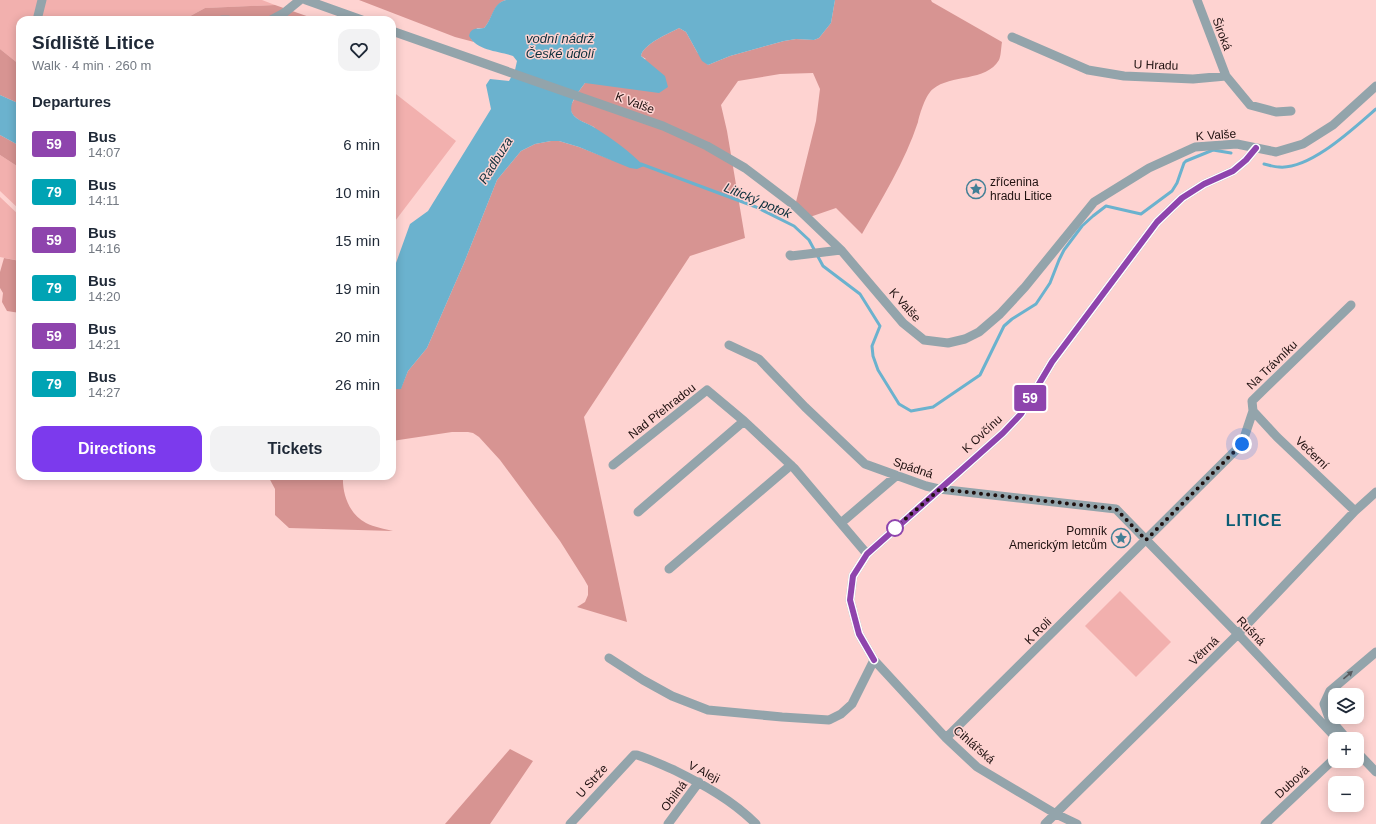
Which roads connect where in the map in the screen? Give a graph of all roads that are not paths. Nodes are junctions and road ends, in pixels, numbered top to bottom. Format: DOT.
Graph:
graph roads {
  1 [pos="42,0"];
  2 [pos="300,0"];
  3 [pos="306,0"];
  4 [pos="1207,0"];
  5 [pos="1198,2"];
  6 [pos="38,16"];
  7 [pos="278,16"];
  8 [pos="351,16"];
  9 [pos="396,31"];
  10 [pos="1012,37"];
  11 [pos="1226,76"];
  12 [pos="1376,86"];
  13 [pos="1291,111"];
  14 [pos="1256,148"];
  15 [pos="841,250"];
  16 [pos="790,254"];
  17 [pos="1351,305"];
  18 [pos="729,345"];
  19 [pos="1253,411"];
  20 [pos="744,421"];
  21 [pos="613,465"];
  22 [pos="791,465"];
  23 [pos="896,476"];
  24 [pos="940,489"];
  25 [pos="1376,492"];
  26 [pos="1355,511"];
  27 [pos="638,512"];
  28 [pos="841,523"];
  29 [pos="1146,540"];
  30 [pos="867,554"];
  31 [pos="669,569"];
  32 [pos="1238,634"];
  33 [pos="1376,652"];
  34 [pos="609,658"];
  35 [pos="874,660"];
  36 [pos="1330,732"];
  37 [pos="1341,732"];
  38 [pos="946,738"];
  39 [pos="634,755"];
  40 [pos="1364,759"];
  41 [pos="1328,765"];
  42 [pos="1376,772"];
  43 [pos="699,782"];
  44 [pos="1056,814"];
  45 [pos="570,824"];
  46 [pos="668,824"];
  47 [pos="756,824"];
  48 [pos="1045,824"];
  49 [pos="1077,824"];
  50 [pos="1265,824"];
  1 -- 6 [label="street"];
  2 -- 7 [label="street"];
  3 -- 8 [label="street"];
  4 -- 5 [label="street"];
  5 -- 11 [label="street, Široká"];
  9 -- 15 [label="street, K Valše"];
  10 -- 11 [label="street, U Hradu"];
  11 -- 13 [label="street"];
  12 -- 14 [label="street, K Valše"];
  14 -- 15 [label="street, K Valše"];
  14 -- 24 [label="street, K Ovčínu"];
  15 -- 16 [label="street"];
  17 -- 19 [label="street, Na Trávníku"];
  18 -- 23 [label="street, Spádná"];
  19 -- 26 [label="street, Večerní"];
  19 -- 29 [label="street, Na Trávníku"];
  20 -- 21 [label="street, Nad Přehradou"];
  20 -- 22 [label="street, Nad Přehradou"];
  20 -- 27 [label="street"];
  22 -- 28 [label="street, Nad Přehradou"];
  22 -- 31 [label="street"];
  23 -- 24 [label="street, Spádná"];
  23 -- 28 [label="street"];
  24 -- 29 [label="street, Spádná"];
  24 -- 30 [label="street, K Ovčínu"];
  25 -- 26 [label="street, Větrná"];
  26 -- 32 [label="street, Větrná"];
  28 -- 30 [label="street, Nad Přehradou"];
  29 -- 32 [label="street, Rušná"];
  29 -- 38 [label="street, K Roli"];
  30 -- 35 [label="street, K Ovčínu"];
  32 -- 36 [label="street, Rušná"];
  32 -- 44 [label="street, Větrná"];
  37 -- 33 [label="street, one-way"];
  34 -- 35 [label="street"];
  35 -- 38 [label="street, Cihlářská"];
  38 -- 44 [label="street, Cihlářská"];
  39 -- 43 [label="street, V Aleji"];
  39 -- 45 [label="street, U Strže"];
  40 -- 42 [label="street"];
  41 -- 50 [label="street, Dubová"];
  43 -- 46 [label="street, Obilná"];
  43 -- 47 [label="street, V Aleji"];
  44 -- 48 [label="street, Větrná"];
  44 -- 49 [label="street, Cihlářská"];
}
